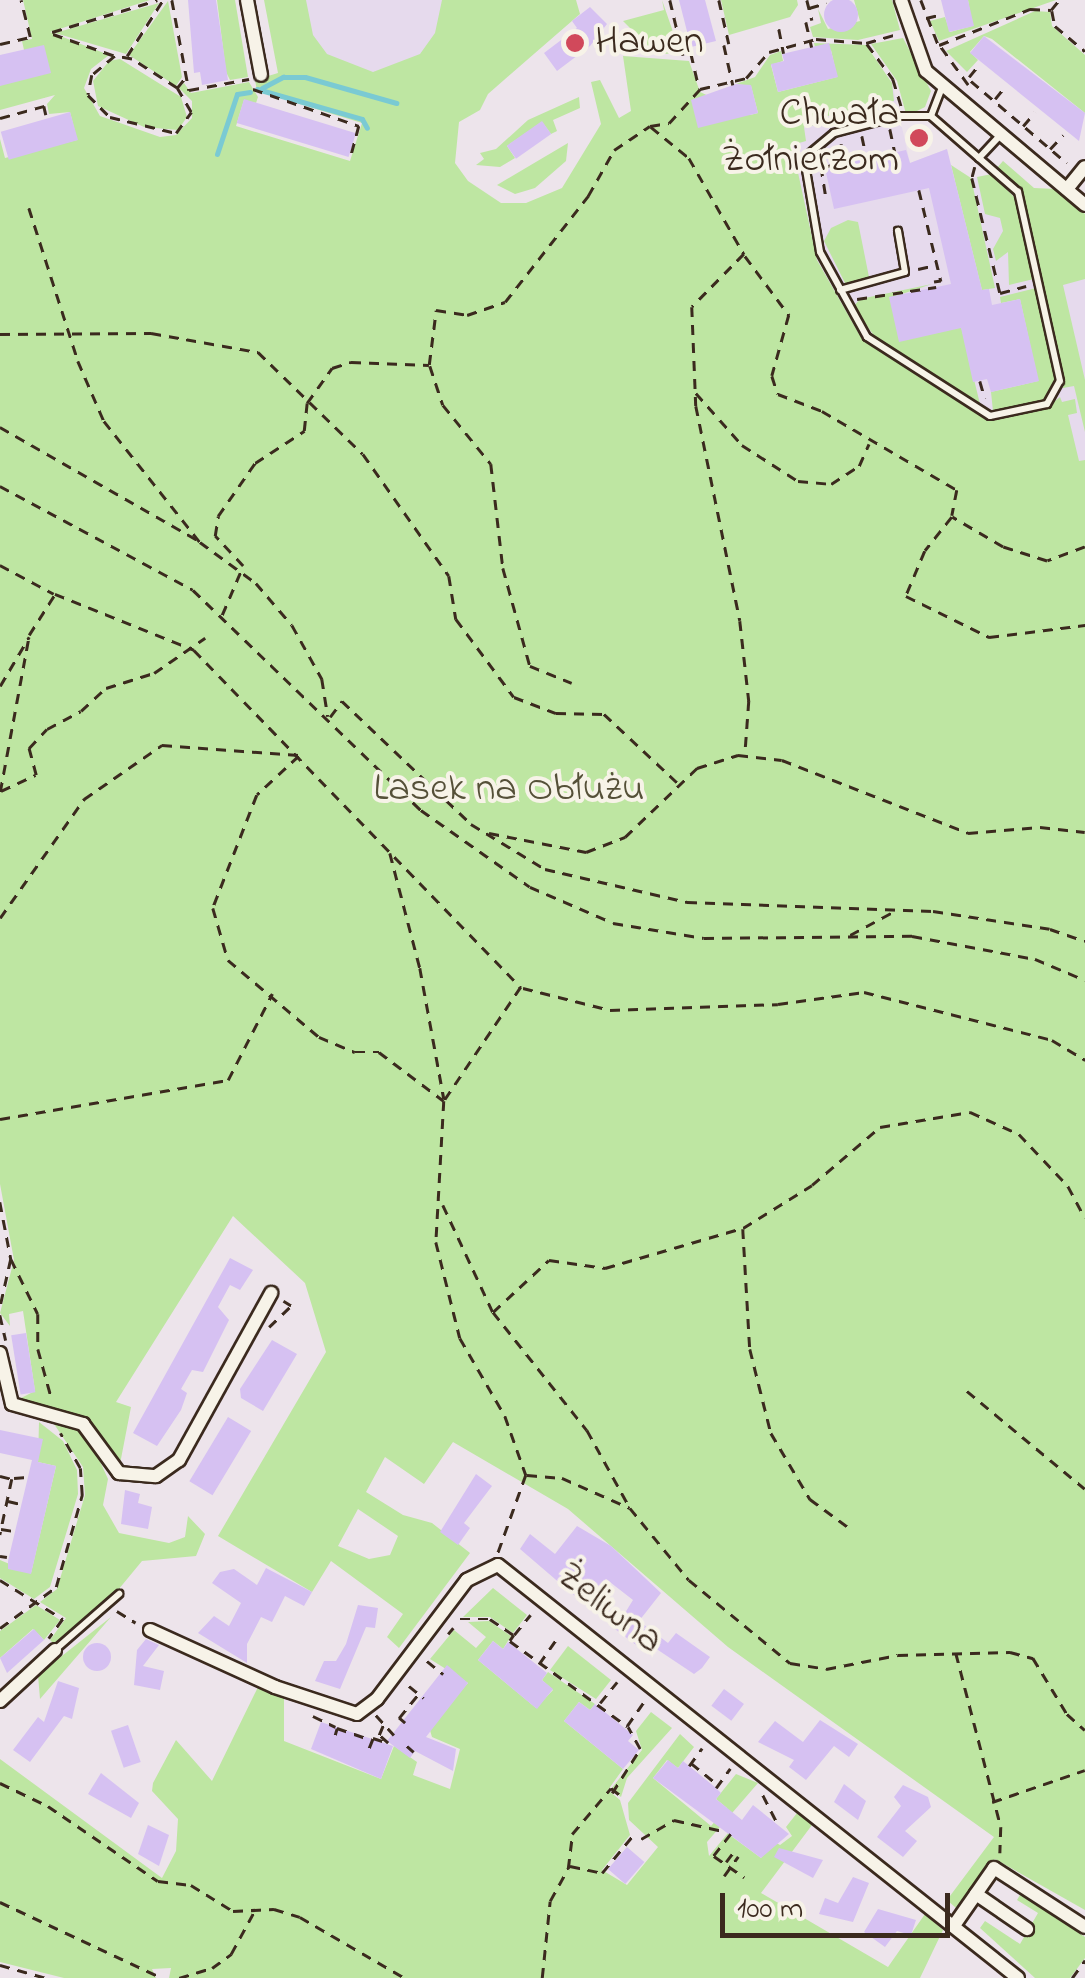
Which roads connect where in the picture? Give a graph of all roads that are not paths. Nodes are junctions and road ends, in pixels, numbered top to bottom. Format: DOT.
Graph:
graph roads {
  1 [pos="248,0"];
  2 [pos="900,0"];
  3 [pos="255,79"];
  4 [pos="942,86"];
  5 [pos="930,116"];
  6 [pos="1001,134"];
  7 [pos="978,162"];
  8 [pos="1082,170"];
  9 [pos="1067,189"];
  10 [pos="1085,204"];
  11 [pos="898,231"];
  12 [pos="840,290"];
  13 [pos="272,1293"];
  14 [pos="2,1357"];
  15 [pos="119,1594"];
  16 [pos="150,1630"];
  17 [pos="51,1645"];
  18 [pos="0,1700"];
  19 [pos="976,1894"];
  20 [pos="955,1924"];
  21 [pos="1085,1927"];
  22 [pos="1027,1928"];
  23 [pos="1018,1978"];
  1 -- 3 [label="street"];
  2 -- 4 [label="street"];
  4 -- 5 [label="lane"];
  4 -- 6 [label="street"];
  5 -- 7 [label="lane"];
  5 -- 12 [label="lane"];
  6 -- 7 [label="lane"];
  6 -- 9 [label="street"];
  7 -- 12 [label="lane"];
  8 -- 9 [label="street"];
  9 -- 10 [label="street"];
  11 -- 12 [label="lane"];
  13 -- 14 [label="street"];
  15 -- 17 [label="lane"];
  16 -- 20 [label="street, Żeliwna"];
  17 -- 18 [label="street"];
  19 -- 20 [label="street"];
  19 -- 21 [label="street"];
  19 -- 22 [label="street"];
  20 -- 23 [label="street, Żeliwna"];
}
